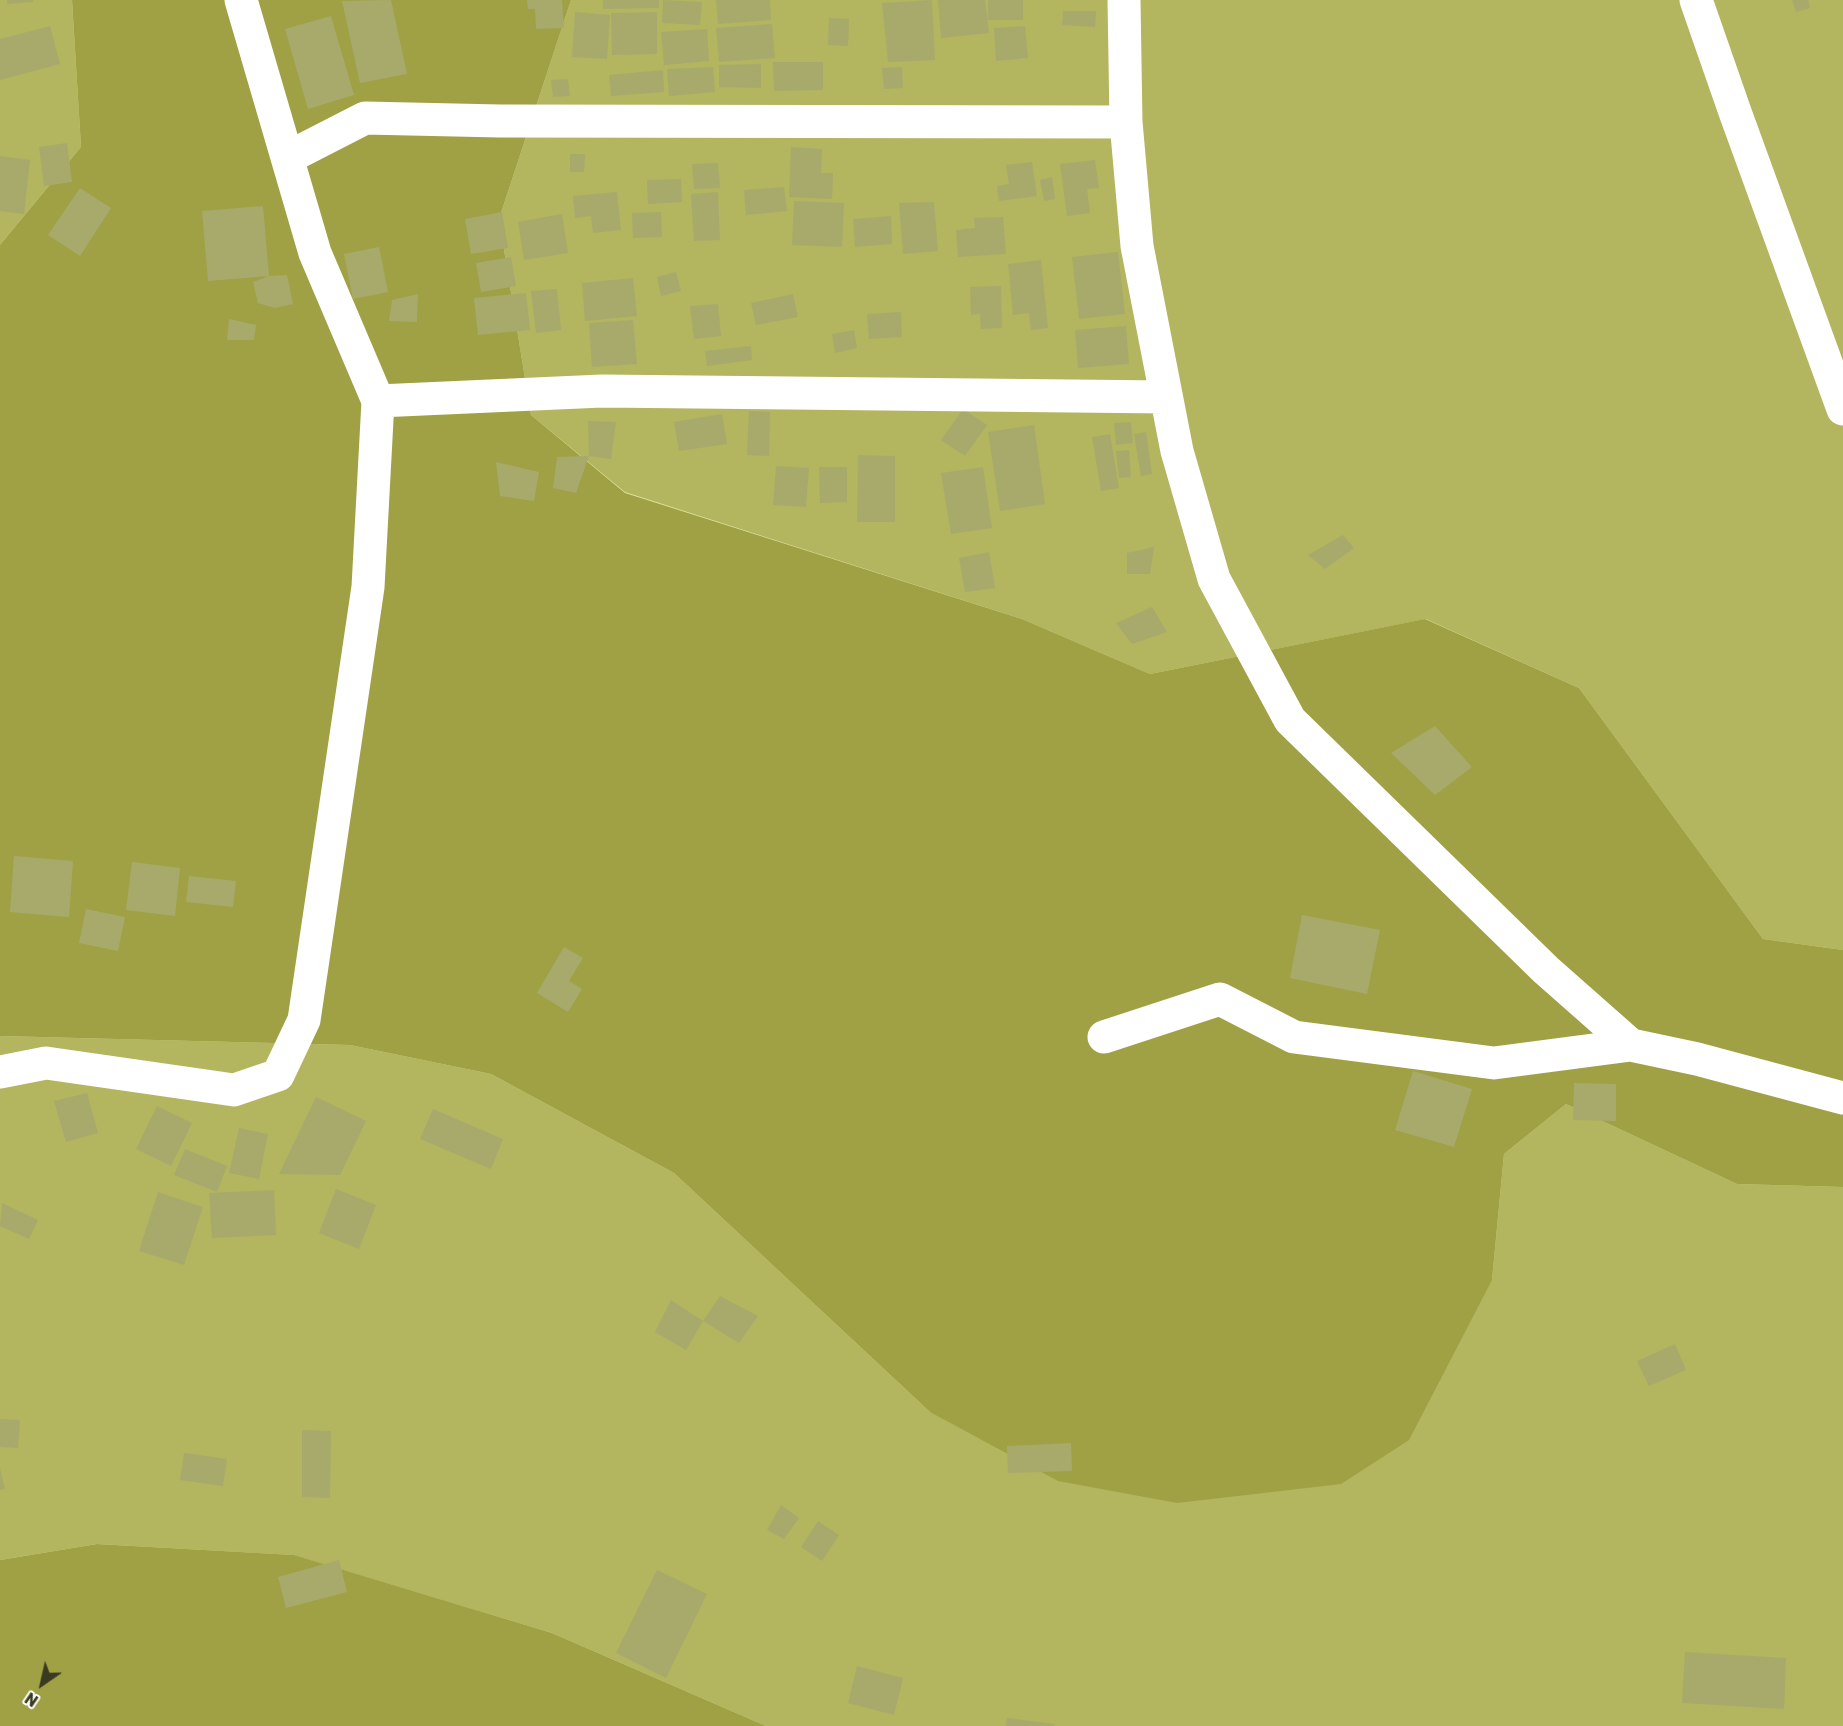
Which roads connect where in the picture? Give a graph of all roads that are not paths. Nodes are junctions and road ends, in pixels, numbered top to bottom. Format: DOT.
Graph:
graph roads {
  1 [pos="241,0"];
  2 [pos="1124,0"];
  3 [pos="1696,0"];
  4 [pos="1126,123"];
  5 [pos="287,158"];
  6 [pos="1841,396"];
  7 [pos="1166,397"];
  8 [pos="378,401"];
  9 [pos="1104,1037"];
  10 [pos="1631,1046"];
  11 [pos="0,1072"];
  12 [pos="1843,1098"];
  1 -- 5 [label="street"];
  2 -- 4 [label="street"];
  3 -- 6 [label="street"];
  4 -- 5 [label="street"];
  4 -- 7 [label="street"];
  5 -- 8 [label="street"];
  7 -- 8 [label="street"];
  7 -- 10 [label="street"];
  8 -- 11 [label="street"];
  9 -- 10 [label="street"];
  10 -- 12 [label="street"];
}
